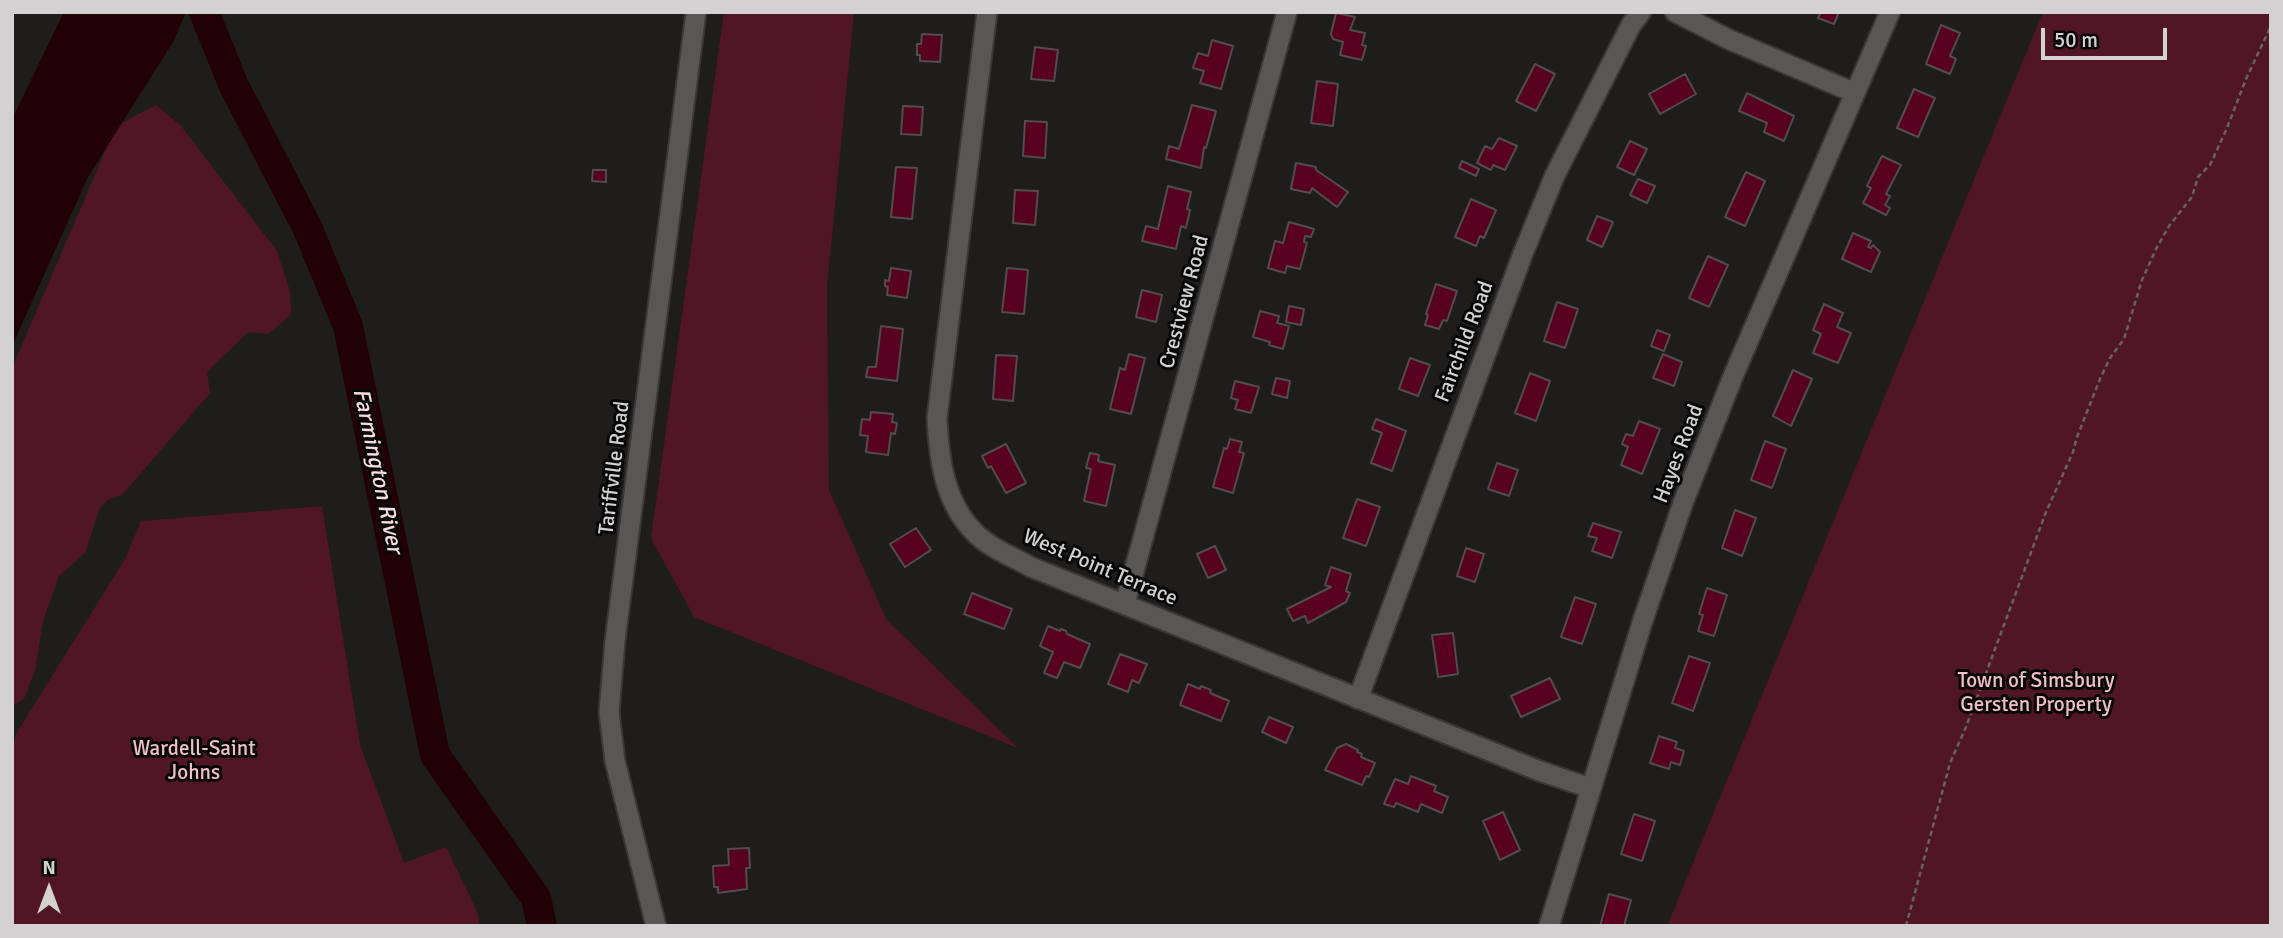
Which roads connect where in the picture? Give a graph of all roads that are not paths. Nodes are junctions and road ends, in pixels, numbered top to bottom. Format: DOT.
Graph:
graph roads {
  1 [pos="696,12"];
  2 [pos="987,12"];
  3 [pos="1287,12"];
  4 [pos="1641,12"];
  5 [pos="1675,12"];
  6 [pos="1890,12"];
  7 [pos="1855,93"];
  8 [pos="1125,604"];
  9 [pos="1358,699"];
  10 [pos="1590,788"];
  11 [pos="656,926"];
  12 [pos="1549,926"];
  1 -- 11 [label="street, Tariffville Road"];
  2 -- 8 [label="street, West Point Terrace"];
  3 -- 8 [label="street, Crestview Road"];
  4 -- 9 [label="street, Fairchild Road"];
  5 -- 7 [label="street"];
  6 -- 7 [label="street, Hayes Road"];
  7 -- 10 [label="street, Hayes Road"];
  8 -- 9 [label="street, West Point Terrace"];
  9 -- 10 [label="street, West Point Terrace"];
  10 -- 12 [label="street, Hayes Road"];
}
